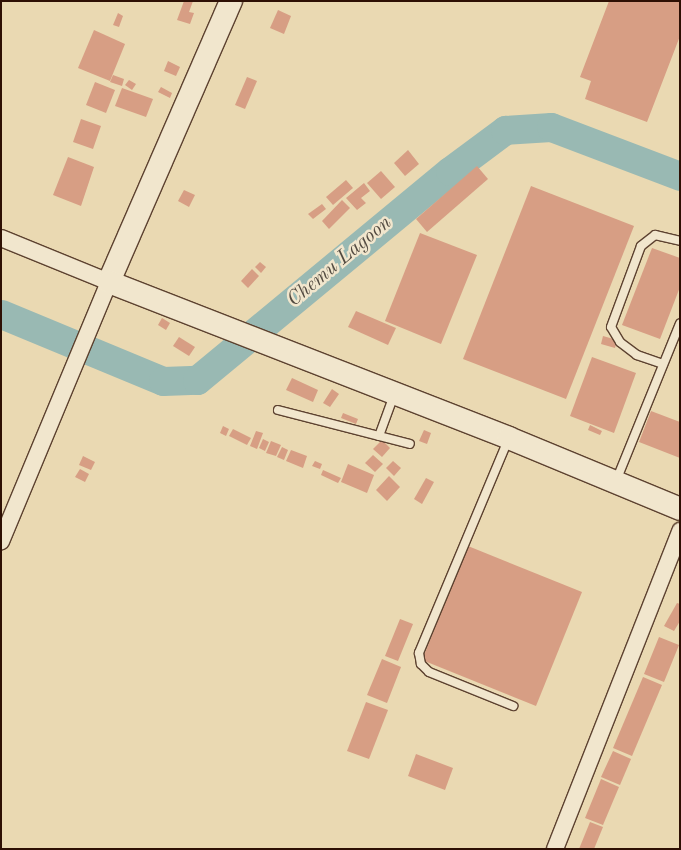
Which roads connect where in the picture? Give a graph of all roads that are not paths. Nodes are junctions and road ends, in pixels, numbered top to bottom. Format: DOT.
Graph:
graph roads {
  1 [pos="231,1"];
  2 [pos="1,238"];
  3 [pos="680,241"];
  4 [pos="109,282"];
  5 [pos="680,323"];
  6 [pos="663,364"];
  7 [pos="394,393"];
  8 [pos="278,410"];
  9 [pos="379,436"];
  10 [pos="508,438"];
  11 [pos="410,444"];
  12 [pos="615,484"];
  13 [pos="680,509"];
  14 [pos="680,531"];
  15 [pos="1,541"];
  16 [pos="513,706"];
  17 [pos="555,849"];
  1 -- 4 [label="street"];
  2 -- 4 [label="street"];
  3 -- 6 [label="lane"];
  4 -- 7 [label="street"];
  4 -- 15 [label="street"];
  5 -- 6 [label="lane"];
  6 -- 12 [label="lane"];
  7 -- 9 [label="lane"];
  7 -- 10 [label="street"];
  8 -- 9 [label="lane"];
  9 -- 11 [label="lane"];
  10 -- 12 [label="street"];
  10 -- 16 [label="lane"];
  12 -- 13 [label="street"];
  14 -- 17 [label="street"];
}
